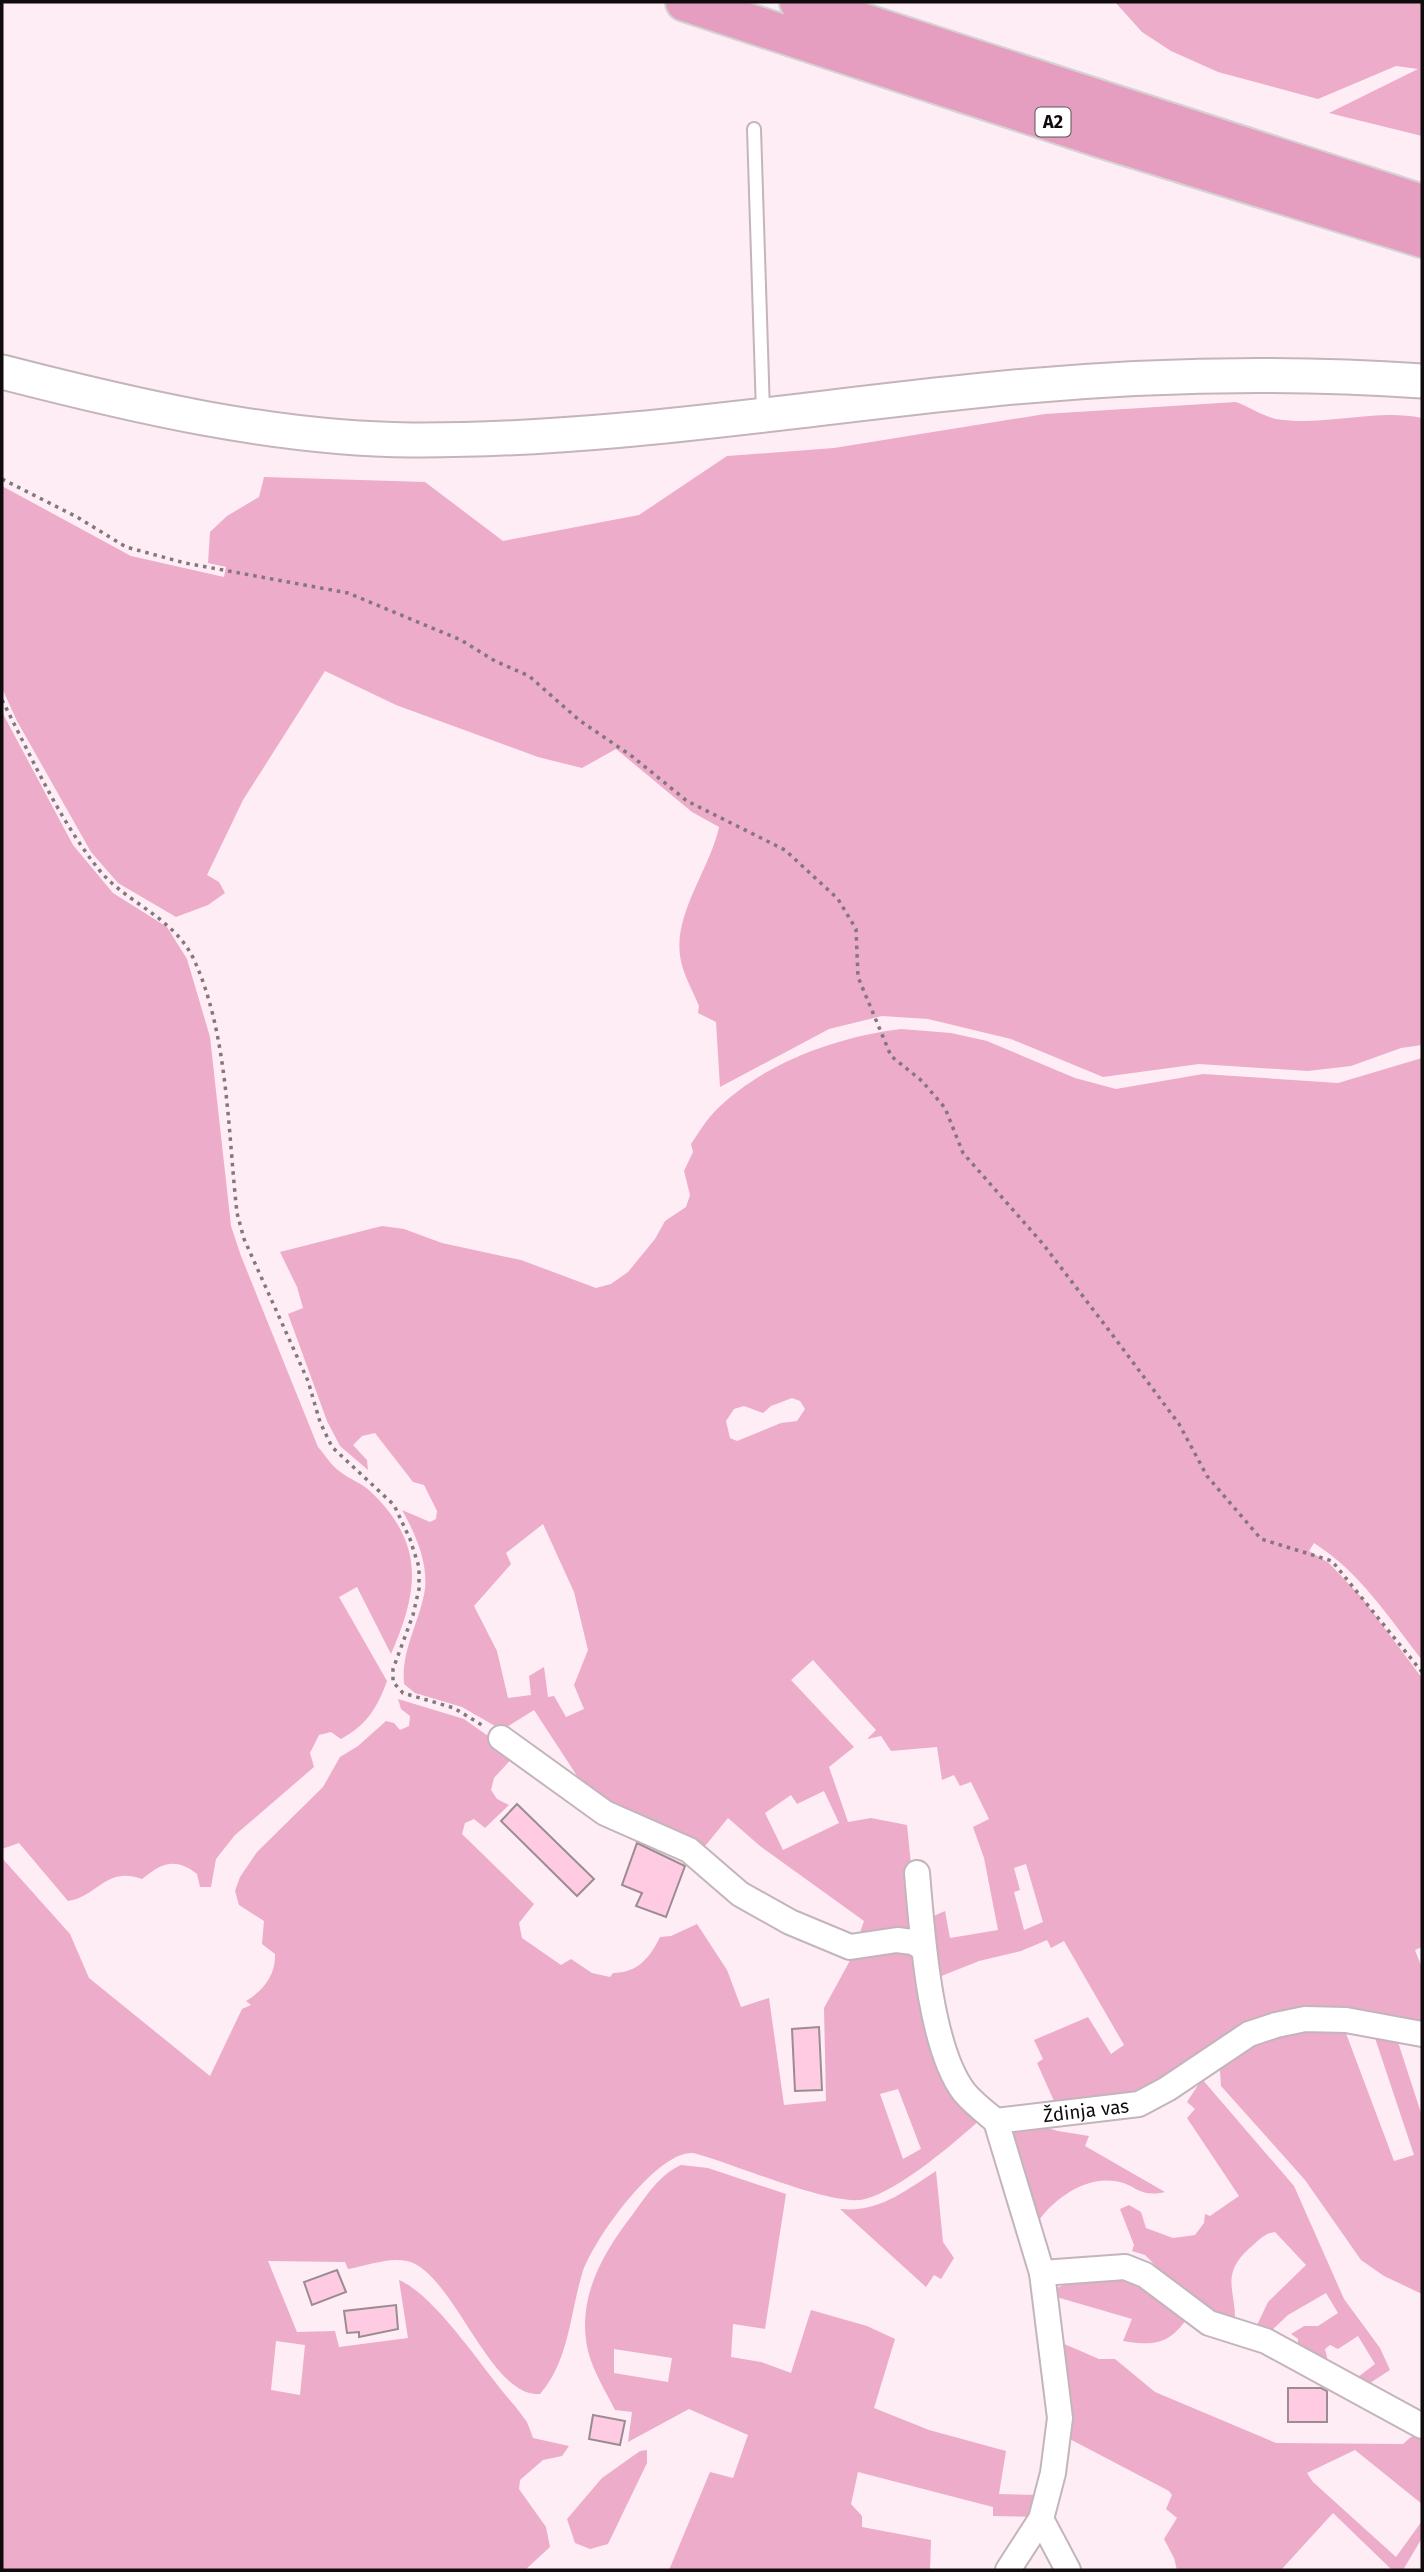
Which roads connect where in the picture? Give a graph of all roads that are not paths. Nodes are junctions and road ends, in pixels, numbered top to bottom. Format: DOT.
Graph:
graph roads {
  1 [pos="685,2"];
  2 [pos="799,2"];
  3 [pos="754,129"];
  4 [pos="1422,204"];
  5 [pos="1422,238"];
  6 [pos="2,372"];
  7 [pos="1422,381"];
  8 [pos="763,416"];
  9 [pos="501,1738"];
  10 [pos="917,1873"];
  11 [pos="923,1948"];
  12 [pos="1422,2034"];
  13 [pos="996,2121"];
  14 [pos="1042,2273"];
  15 [pos="1422,2426"];
  16 [pos="1041,2519"];
  17 [pos="1009,2570"];
  18 [pos="1068,2570"];
  1 -- 5 [label="highway, A2"];
  2 -- 4 [label="highway, A2"];
  3 -- 8 [label="lane"];
  6 -- 8 [label="main road"];
  7 -- 8 [label="main road"];
  9 -- 11 [label="street"];
  10 -- 11 [label="street"];
  11 -- 13 [label="street"];
  12 -- 13 [label="street, Ždinja vas"];
  13 -- 14 [label="street"];
  14 -- 15 [label="street"];
  14 -- 16 [label="street"];
  16 -- 17 [label="street"];
  16 -- 18 [label="street"];
}
